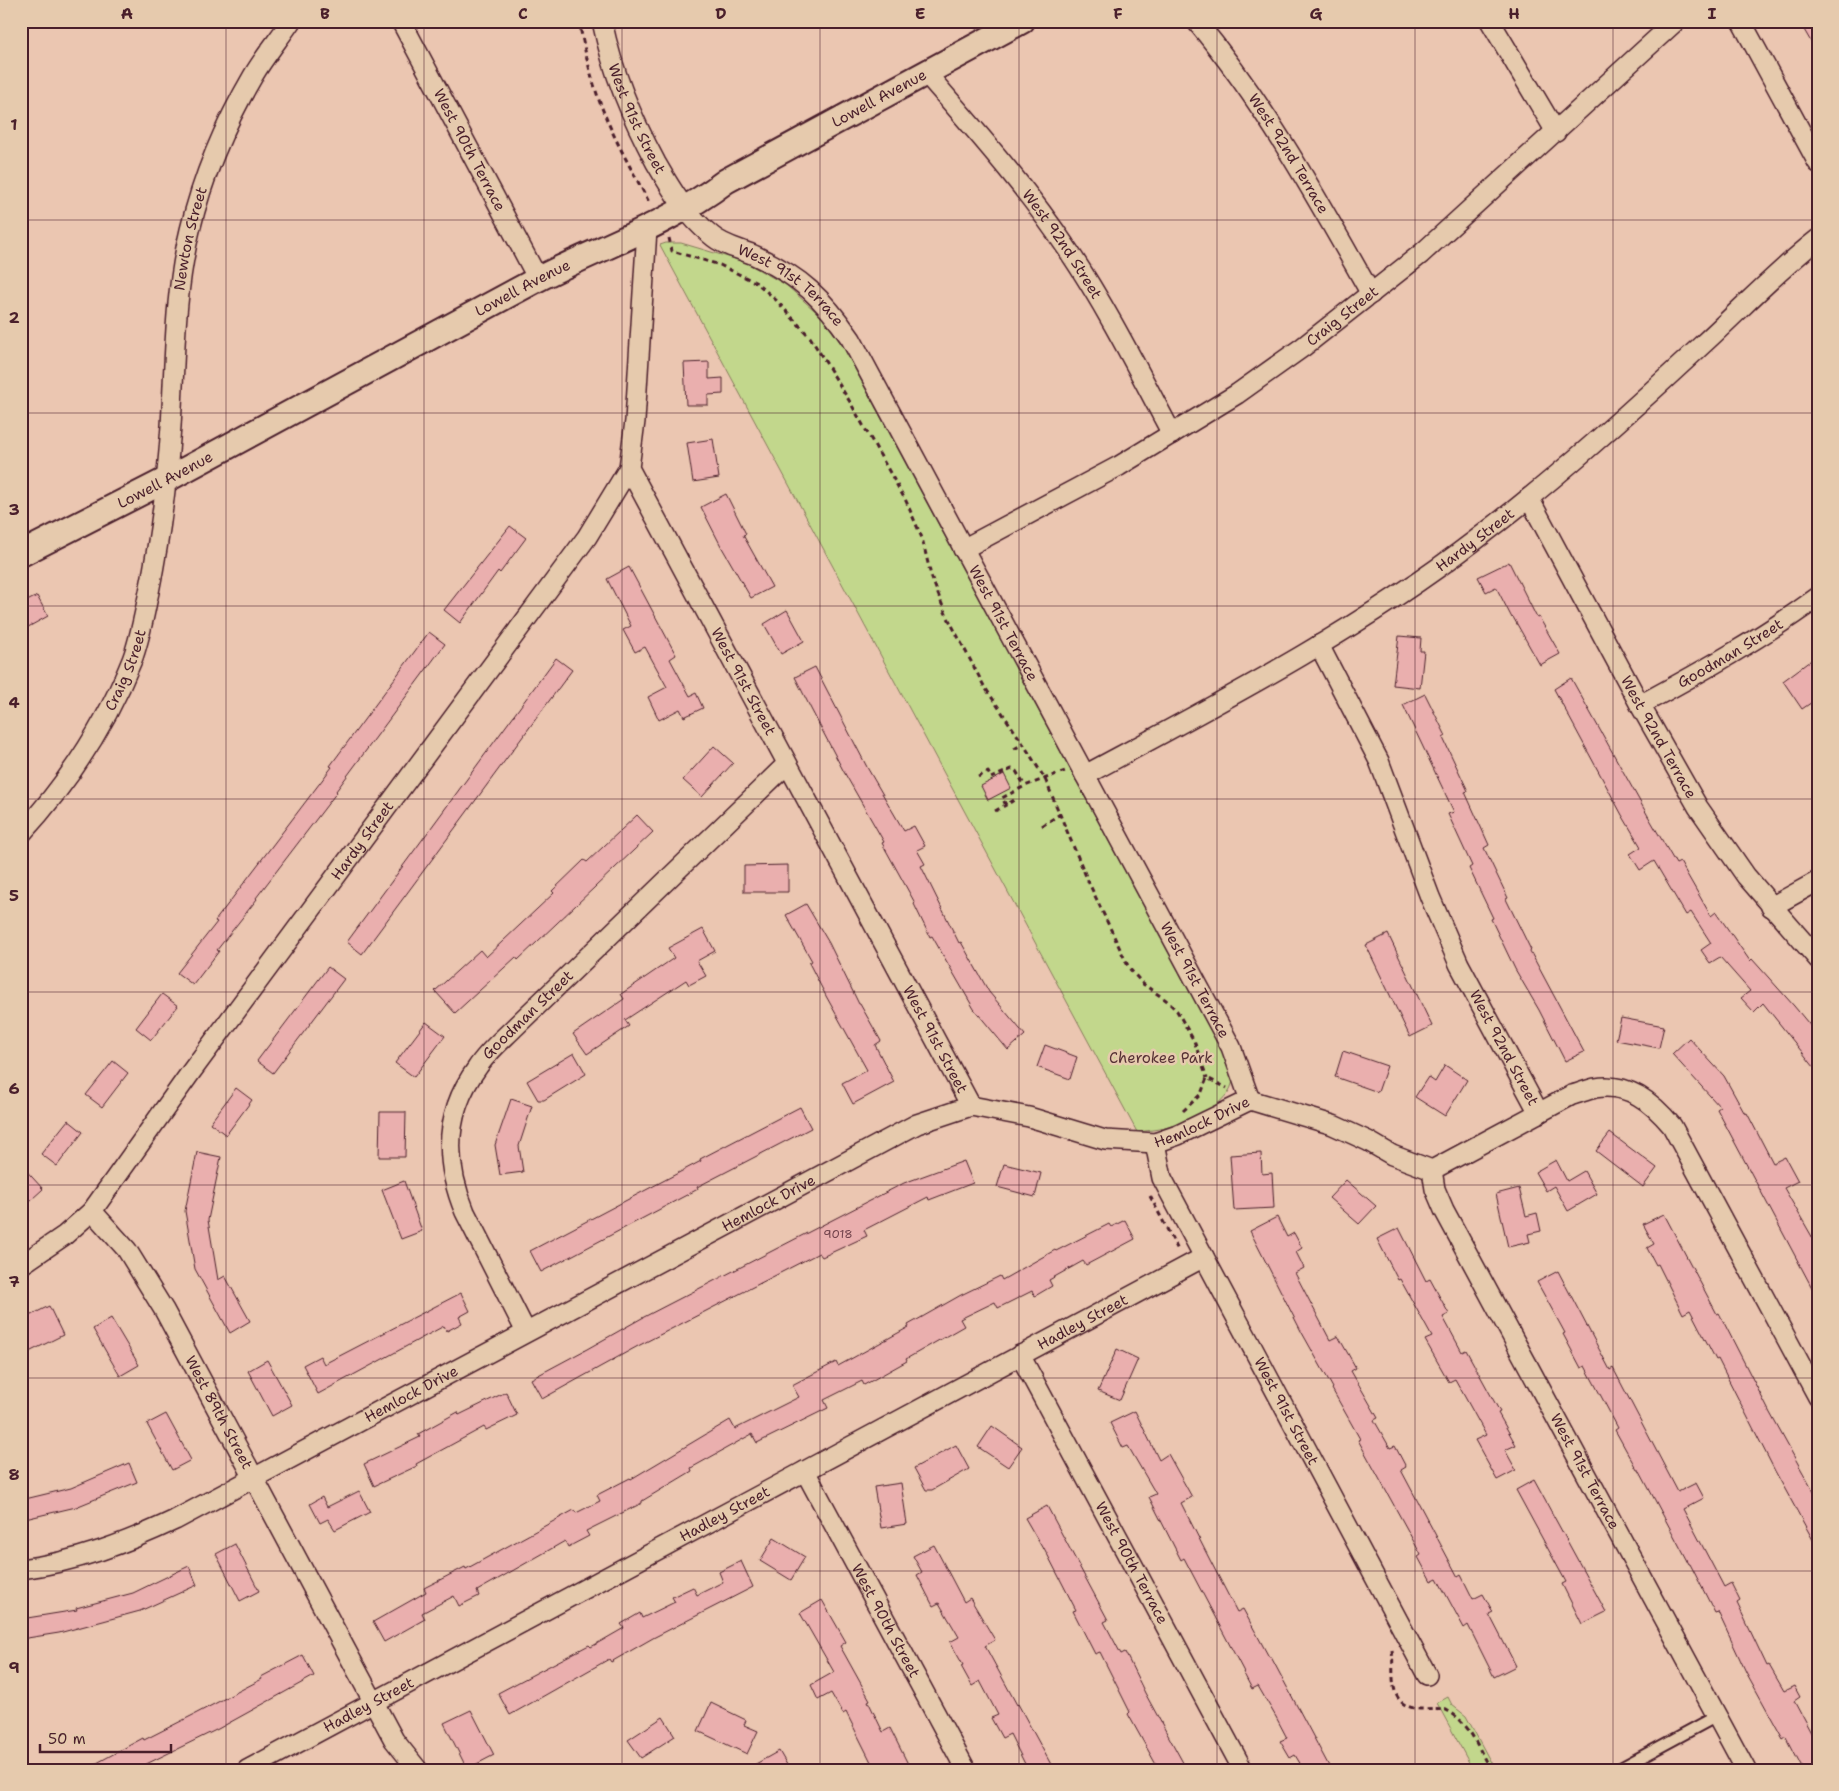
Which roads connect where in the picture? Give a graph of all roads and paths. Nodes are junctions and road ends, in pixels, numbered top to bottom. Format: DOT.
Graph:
graph roads {
  1 [pos="291,21"];
  2 [pos="401,21"];
  3 [pos="579,21"];
  4 [pos="602,21"];
  5 [pos="1022,21"];
  6 [pos="1196,21"];
  7 [pos="1490,21"];
  8 [pos="1676,21"];
  9 [pos="1742,21"];
  10 [pos="926,73"];
  11 [pos="1556,132"];
  12 [pos="1818,162"];
  13 [pos="684,209"];
  14 [pos="649,218"];
  15 [pos="1818,239"];
  16 [pos="671,243"];
  17 [pos="538,279"];
  18 [pos="1371,294"];
  19 [pos="1172,434"];
  20 [pos="629,468"];
  21 [pos="166,480"];
  22 [pos="1529,498"];
  23 [pos="963,549"];
  24 [pos="21,554"];
  25 [pos="1818,597"];
  26 [pos="1319,645"];
  27 [pos="1640,705"];
  28 [pos="1023,744"];
  29 [pos="1014,749"];
  30 [pos="787,764"];
  31 [pos="1085,775"];
  32 [pos="978,777"];
  33 [pos="1045,779"];
  34 [pos="1025,786"];
  35 [pos="1014,800"];
  36 [pos="1006,805"];
  37 [pos="995,811"];
  38 [pos="1060,814"];
  39 [pos="1042,826"];
  40 [pos="21,834"];
  41 [pos="1818,881"];
  42 [pos="1771,907"];
  43 [pos="1818,959"];
  44 [pos="1208,1078"];
  45 [pos="1250,1100"];
  46 [pos="972,1106"];
  47 [pos="1180,1112"];
  48 [pos="1539,1112"];
  49 [pos="1155,1144"];
  50 [pos="1432,1170"];
  51 [pos="92,1211"];
  52 [pos="1204,1257"];
  53 [pos="21,1265"];
  54 [pos="526,1332"];
  55 [pos="1020,1355"];
  56 [pos="1818,1397"];
  57 [pos="805,1471"];
  58 [pos="254,1478"];
  59 [pos="21,1569"];
  60 [pos="1427,1675"];
  61 [pos="374,1702"];
  62 [pos="1717,1716"];
  63 [pos="246,1770"];
  64 [pos="418,1770"];
  65 [pos="966,1770"];
  66 [pos="1244,1770"];
  67 [pos="1617,1770"];
  68 [pos="1746,1770"];
  1 -- 21 [label="street, Newton Street"];
  2 -- 17 [label="street, West 90th Terrace"];
  3 -- 14 [label="path"];
  4 -- 13 [label="street, West 91st Street"];
  5 -- 10 [label="street, Lowell Avenue"];
  6 -- 18 [label="street, West 92nd Terrace"];
  7 -- 11 [label="street"];
  8 -- 11 [label="street, Craig Street"];
  9 -- 12 [label="street"];
  10 -- 13 [label="street, Lowell Avenue"];
  10 -- 19 [label="street, West 92nd Street"];
  11 -- 18 [label="street, Craig Street"];
  13 -- 14 [label="street, Lowell Avenue"];
  13 -- 23 [label="street, West 91st Terrace"];
  14 -- 17 [label="street, Lowell Avenue"];
  14 -- 20 [label="street"];
  15 -- 22 [label="street, Hardy Street"];
  16 -- 28 [label="path"];
  17 -- 21 [label="street, Lowell Avenue"];
  18 -- 19 [label="street, Craig Street"];
  19 -- 23 [label="street, Craig Street"];
  20 -- 30 [label="street, West 91st Street"];
  20 -- 51 [label="street, Hardy Street"];
  21 -- 24 [label="street, Lowell Avenue"];
  21 -- 40 [label="street, Craig Street"];
  22 -- 26 [label="street, Hardy Street"];
  22 -- 27 [label="street, West 92nd Terrace"];
  23 -- 31 [label="street, West 91st Terrace"];
  25 -- 27 [label="street, Goodman Street"];
  26 -- 31 [label="street, Hardy Street"];
  26 -- 48 [label="street, West 92nd Street"];
  27 -- 42 [label="street, West 92nd Terrace"];
  28 -- 29 [label="path"];
  28 -- 33 [label="path"];
  30 -- 46 [label="street, West 91st Street"];
  30 -- 54 [label="street, Goodman Street"];
  31 -- 45 [label="street, West 91st Terrace"];
  32 -- 34 [label="path"];
  33 -- 34 [label="path"];
  33 -- 38 [label="path"];
  34 -- 36 [label="path"];
  35 -- 36 [label="path"];
  36 -- 37 [label="path"];
  38 -- 39 [label="path"];
  38 -- 44 [label="path"];
  41 -- 42 [label="street"];
  42 -- 43 [label="street, West 92nd Terrace"];
  44 -- 45 [label="path"];
  44 -- 47 [label="path"];
  45 -- 49 [label="street, Hemlock Drive"];
  45 -- 50 [label="street, Hemlock Drive"];
  46 -- 49 [label="street, Hemlock Drive"];
  46 -- 54 [label="street, Hemlock Drive"];
  48 -- 50 [label="street"];
  48 -- 56 [label="street, West 92nd Street"];
  49 -- 52 [label="street, West 91st Street"];
  50 -- 62 [label="street, West 91st Terrace"];
  51 -- 53 [label="street"];
  51 -- 58 [label="street, West 89th Street"];
  52 -- 55 [label="street, Hadley Street"];
  52 -- 60 [label="street, West 91st Street"];
  54 -- 58 [label="street, Hemlock Drive"];
  55 -- 57 [label="street, Hadley Street"];
  55 -- 66 [label="street, West 90th Terrace"];
  57 -- 61 [label="street, Hadley Street"];
  57 -- 65 [label="street, West 90th Street"];
  58 -- 59 [label="street, Hemlock Drive"];
  58 -- 61 [label="street, West 89th Street"];
  61 -- 63 [label="street, Hadley Street"];
  61 -- 64 [label="street, West 89th Street"];
  62 -- 67 [label="lane"];
  62 -- 68 [label="street, West 91st Terrace"];
}
